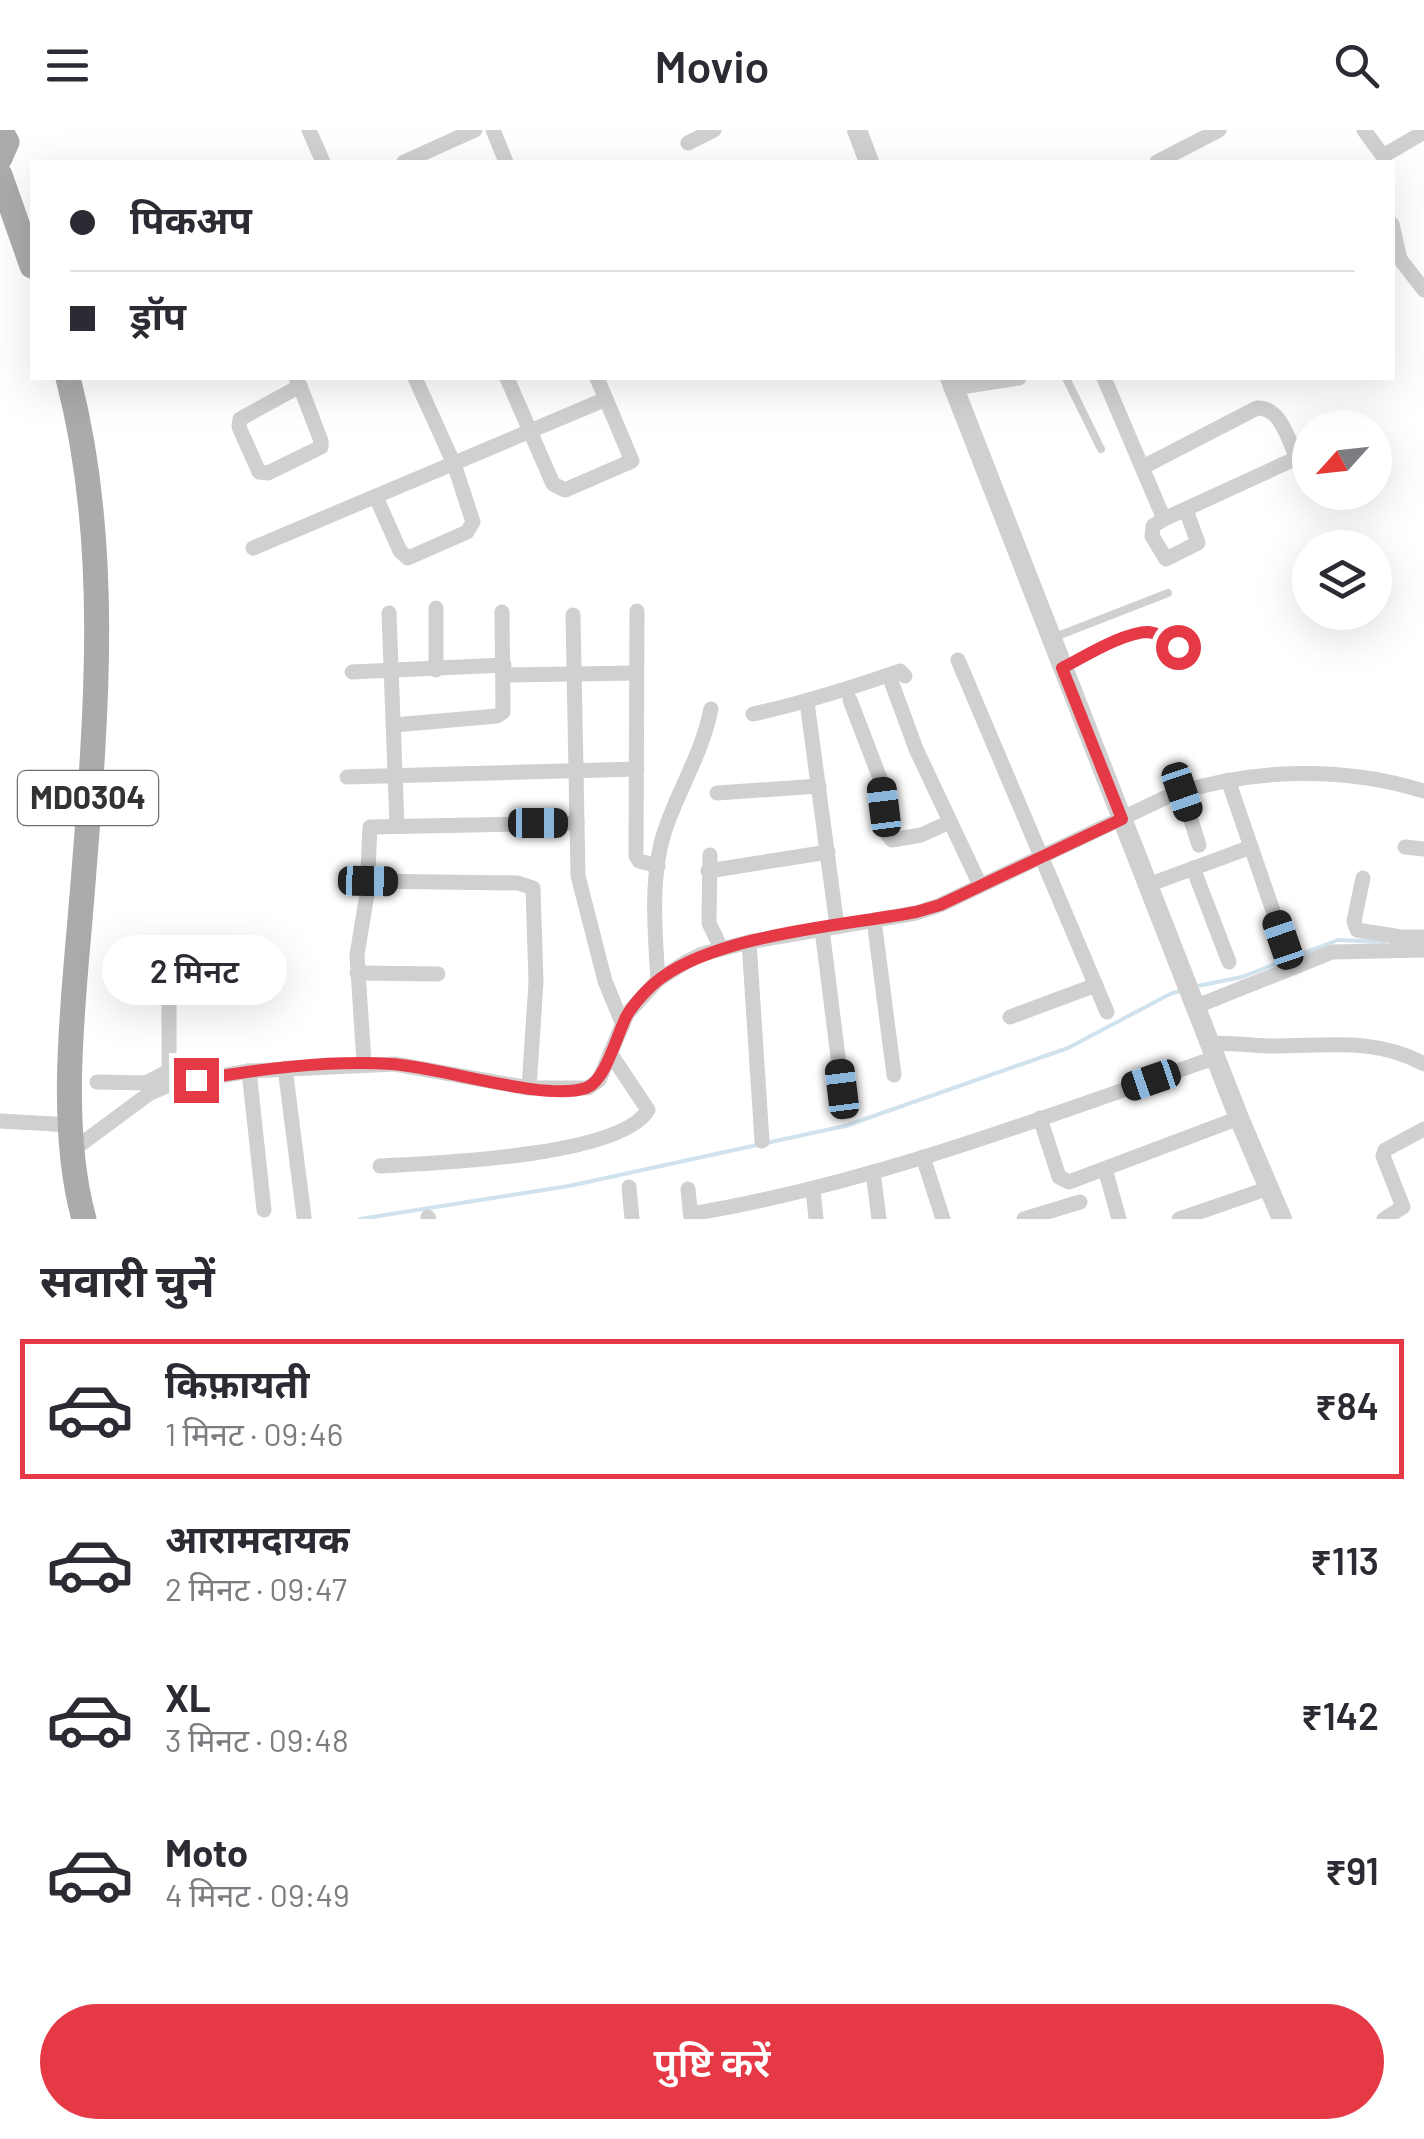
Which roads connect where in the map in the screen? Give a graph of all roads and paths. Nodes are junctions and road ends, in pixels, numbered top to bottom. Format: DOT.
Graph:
graph roads {
  1 [pos="0,130"];
  2 [pos="309,130"];
  3 [pos="476,130"];
  4 [pos="492,130"];
  5 [pos="714,130"];
  6 [pos="857,130"];
  7 [pos="1220,130"];
  8 [pos="1364,130"];
  9 [pos="1424,132"];
  10 [pos="688,143"];
  11 [pos="0,158"];
  12 [pos="1383,159"];
  13 [pos="322,160"];
  14 [pos="408,160"];
  15 [pos="505,160"];
  16 [pos="868,160"];
  17 [pos="1162,160"];
  18 [pos="0,175"];
  19 [pos="1395,237"];
  20 [pos="30,260"];
  21 [pos="1424,290"];
  22 [pos="68,380"];
  23 [pos="416,380"];
  24 [pos="508,380"];
  25 [pos="598,380"];
  26 [pos="992,380"];
  27 [pos="1067,380"];
  28 [pos="1105,380"];
  29 [pos="298,382"];
  30 [pos="952,383"];
  31 [pos="606,400"];
  32 [pos="530,431"];
  33 [pos="1292,439"];
  34 [pos="1101,449"];
  35 [pos="1292,460"];
  36 [pos="454,464"];
  37 [pos="1143,468"];
  38 [pos="376,496"];
  39 [pos="1186,510"];
  40 [pos="1164,520"];
  41 [pos="253,548"];
  42 [pos="1168,593"];
  43 [pos="436,608"];
  44 [pos="638,611"];
  45 [pos="502,612"];
  46 [pos="389,613"];
  47 [pos="573,615"];
  48 [pos="1051,639"];
  49 [pos="1197,659"];
  50 [pos="958,660"];
  51 [pos="1062,668"];
  52 [pos="436,670"];
  53 [pos="504,670"];
  54 [pos="352,672"];
  55 [pos="390,672"];
  56 [pos="636,673"];
  57 [pos="574,674"];
  58 [pos="850,700"];
  59 [pos="807,702"];
  60 [pos="711,710"];
  61 [pos="753,714"];
  62 [pos="394,725"];
  63 [pos="576,770"];
  64 [pos="637,770"];
  65 [pos="395,776"];
  66 [pos="347,777"];
  67 [pos="1228,780"];
  68 [pos="819,786"];
  69 [pos="1424,791"];
  70 [pos="1182,792"];
  71 [pos="717,793"];
  72 [pos="1122,819"];
  73 [pos="950,822"];
  74 [pos="577,823"];
  75 [pos="397,826"];
  76 [pos="1200,845"];
  77 [pos="1251,847"];
  78 [pos="1405,847"];
  79 [pos="1424,849"];
  80 [pos="828,852"];
  81 [pos="1044,857"];
  82 [pos="658,866"];
  83 [pos="1193,868"];
  84 [pos="1363,878"];
  85 [pos="368,881"];
  86 [pos="980,885"];
  87 [pos="1148,885"];
  88 [pos="874,920"];
  89 [pos="830,928"];
  90 [pos="1424,936"];
  91 [pos="1283,940"];
  92 [pos="749,942"];
  93 [pos="721,948"];
  94 [pos="1424,950"];
  95 [pos="1229,962"];
  96 [pos="358,974"];
  97 [pos="438,974"];
  98 [pos="658,980"];
  99 [pos="169,983"];
  100 [pos="1096,985"];
  101 [pos="1191,994"];
  102 [pos="1107,1012"];
  103 [pos="1010,1018"];
  104 [pos="622,1025"];
  105 [pos="1214,1050"];
  106 [pos="610,1054"];
  107 [pos="364,1063"];
  108 [pos="1424,1064"];
  109 [pos="286,1068"];
  110 [pos="249,1071"];
  111 [pos="894,1074"];
  112 [pos="169,1078"];
  113 [pos="97,1082"];
  114 [pos="529,1088"];
  115 [pos="842,1089"];
  116 [pos="1040,1118"];
  117 [pos="1239,1118"];
  118 [pos="0,1121"];
  119 [pos="1424,1129"];
  120 [pos="72,1137"];
  121 [pos="762,1141"];
  122 [pos="923,1157"];
  123 [pos="380,1166"];
  124 [pos="1105,1169"];
  125 [pos="873,1172"];
  126 [pos="628,1187"];
  127 [pos="1269,1188"];
  128 [pos="688,1189"];
  129 [pos="812,1189"];
  130 [pos="1080,1202"];
  131 [pos="264,1210"];
  132 [pos="751,1212"];
  133 [pos="1205,1214"];
  134 [pos="304,1217"];
  135 [pos="691,1217"];
  136 [pos="84,1219"];
  137 [pos="632,1219"];
  138 [pos="816,1219"];
  139 [pos="878,1219"];
  140 [pos="943,1219"];
  141 [pos="1024,1219"];
  142 [pos="1119,1219"];
  143 [pos="1179,1219"];
  144 [pos="1282,1219"];
  145 [pos="1384,1219"];
  1 -- 11 [label="main road"];
  2 -- 13 [label="street"];
  3 -- 14 [label="street"];
  4 -- 15 [label="street"];
  5 -- 10 [label="street"];
  6 -- 16 [label="street"];
  7 -- 17 [label="street"];
  8 -- 12 [label="street"];
  9 -- 12 [label="street"];
  18 -- 20 [label="main road"];
  19 -- 21 [label="street"];
  22 -- 120 [label="main road, MD0304"];
  23 -- 36 [label="street"];
  24 -- 32 [label="street"];
  25 -- 31 [label="street"];
  26 -- 30 [label="street"];
  27 -- 34 [label="lane"];
  28 -- 37 [label="street"];
  29 -- 29 [label="street"];
  30 -- 48 [label="street"];
  31 -- 32 [label="street"];
  31 -- 32 [label="street"];
  32 -- 36 [label="street"];
  33 -- 37 [label="street"];
  35 -- 39 [label="street"];
  36 -- 38 [label="street"];
  36 -- 38 [label="street"];
  37 -- 40 [label="street"];
  38 -- 41 [label="street"];
  39 -- 40 [label="street"];
  39 -- 40 [label="street"];
  42 -- 48 [label="lane"];
  43 -- 52 [label="street"];
  44 -- 56 [label="street"];
  45 -- 53 [label="street"];
  46 -- 55 [label="street"];
  47 -- 57 [label="street"];
  48 -- 51 [label="street"];
  49 -- 51 [label="lane"];
  50 -- 81 [label="street"];
  51 -- 72 [label="street"];
  52 -- 53 [label="street"];
  52 -- 55 [label="street"];
  53 -- 57 [label="street"];
  53 -- 62 [label="street"];
  54 -- 55 [label="street"];
  55 -- 62 [label="street"];
  56 -- 57 [label="street"];
  56 -- 64 [label="street"];
  57 -- 63 [label="street"];
  58 -- 73 [label="street"];
  59 -- 61 [label="street"];
  59 -- 68 [label="street"];
  59 -- 73 [label="street"];
  60 -- 82 [label="street"];
  62 -- 65 [label="street"];
  63 -- 64 [label="street"];
  63 -- 65 [label="street"];
  63 -- 74 [label="street"];
  64 -- 82 [label="street"];
  65 -- 66 [label="street"];
  65 -- 75 [label="street"];
  67 -- 69 [label="street"];
  67 -- 70 [label="street"];
  67 -- 77 [label="street"];
  68 -- 71 [label="street"];
  68 -- 80 [label="street"];
  70 -- 72 [label="street"];
  70 -- 76 [label="street"];
  72 -- 81 [label="street"];
  72 -- 87 [label="street"];
  73 -- 86 [label="street"];
  74 -- 75 [label="street"];
  74 -- 104 [label="street"];
  75 -- 85 [label="street"];
  77 -- 83 [label="street"];
  77 -- 91 [label="street"];
  78 -- 79 [label="street"];
  80 -- 89 [label="street"];
  80 -- 93 [label="street"];
  81 -- 86 [label="street"];
  81 -- 100 [label="street"];
  82 -- 98 [label="street"];
  83 -- 87 [label="street"];
  83 -- 95 [label="street"];
  84 -- 90 [label="street"];
  85 -- 96 [label="street"];
  85 -- 114 [label="street"];
  86 -- 88 [label="street"];
  87 -- 101 [label="street"];
  88 -- 89 [label="street"];
  88 -- 111 [label="street"];
  89 -- 92 [label="street"];
  89 -- 115 [label="street"];
  92 -- 93 [label="street"];
  92 -- 121 [label="street"];
  93 -- 98 [label="street"];
  94 -- 101 [label="street"];
  96 -- 97 [label="street"];
  96 -- 107 [label="street"];
  98 -- 104 [label="street"];
  99 -- 112 [label="street"];
  100 -- 102 [label="street"];
  100 -- 103 [label="street"];
  101 -- 105 [label="street"];
  104 -- 106 [label="street"];
  105 -- 108 [label="street"];
  105 -- 116 [label="street"];
  105 -- 117 [label="street"];
  106 -- 114 [label="street"];
  106 -- 123 [label="street"];
  107 -- 109 [label="street"];
  107 -- 114 [label="street"];
  109 -- 110 [label="street"];
  109 -- 134 [label="street"];
  110 -- 112 [label="street"];
  110 -- 131 [label="street"];
  112 -- 113 [label="street"];
  112 -- 120 [label="street"];
  116 -- 122 [label="street"];
  116 -- 124 [label="street"];
  117 -- 124 [label="street"];
  117 -- 127 [label="street"];
  118 -- 120 [label="street"];
  119 -- 145 [label="street"];
  120 -- 136 [label="main road, MD0304"];
  122 -- 125 [label="street"];
  122 -- 140 [label="street"];
  124 -- 142 [label="street"];
  125 -- 129 [label="street"];
  125 -- 139 [label="street"];
  126 -- 137 [label="street"];
  127 -- 133 [label="street"];
  127 -- 144 [label="street"];
  128 -- 135 [label="street"];
  129 -- 132 [label="street"];
  129 -- 138 [label="street"];
  130 -- 141 [label="street"];
  132 -- 135 [label="street"];
  133 -- 143 [label="street"];
}
